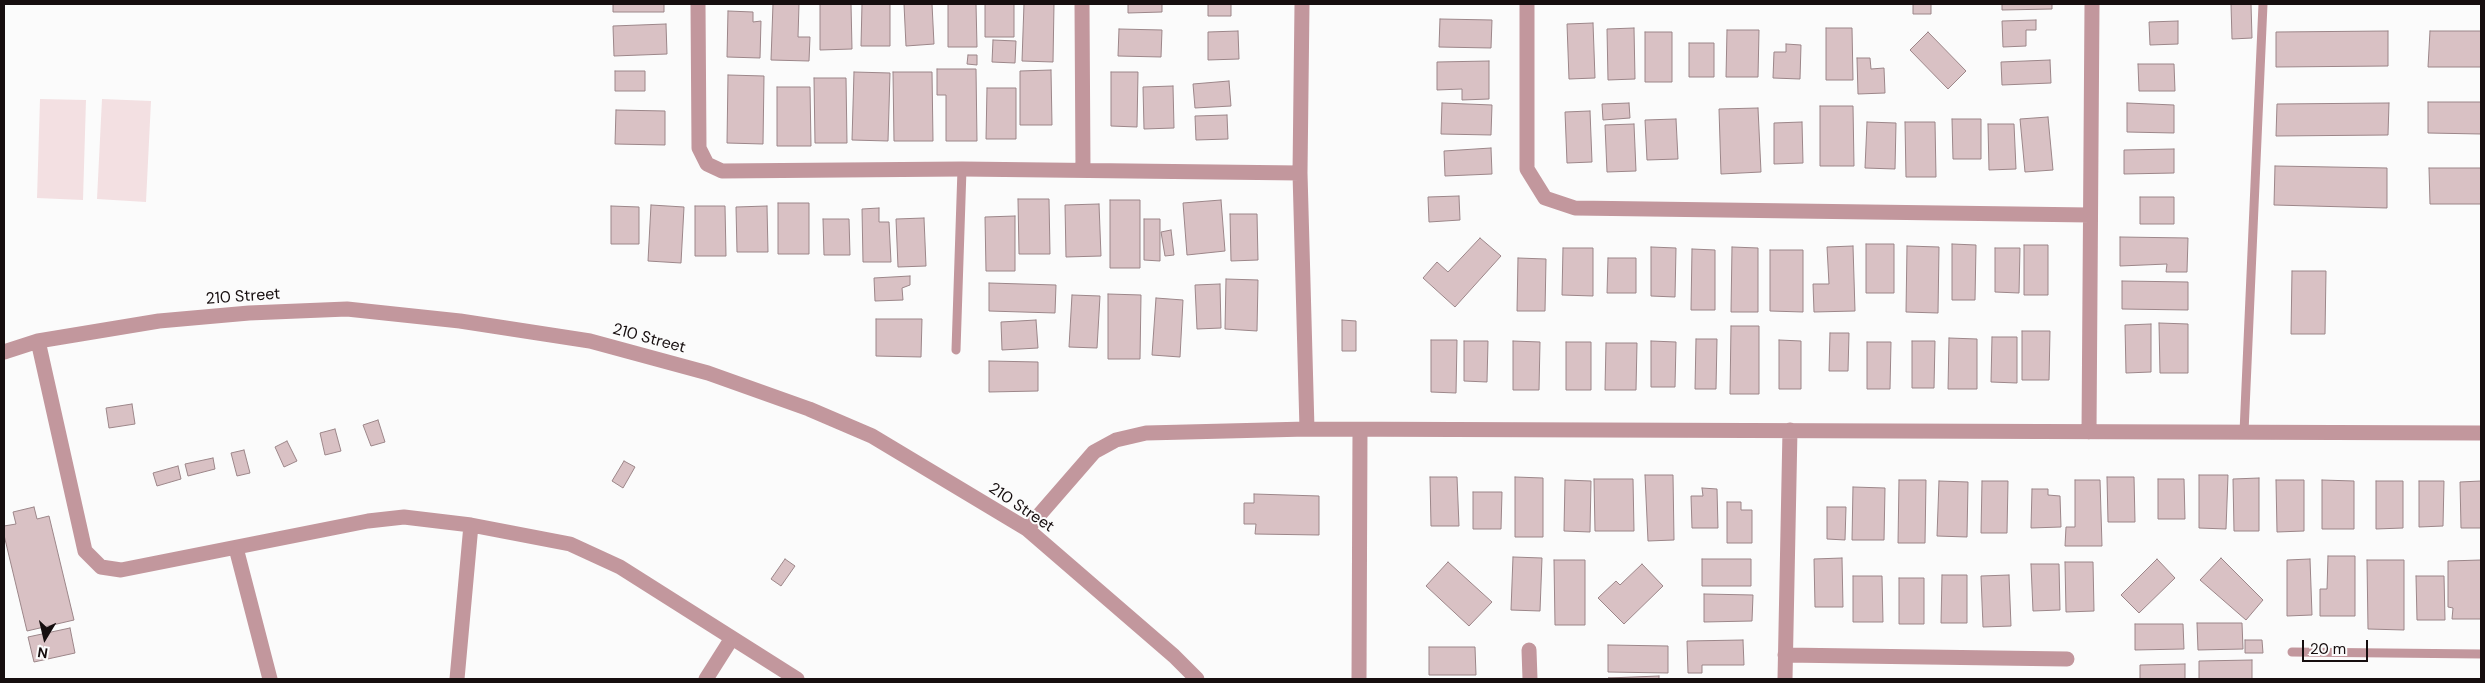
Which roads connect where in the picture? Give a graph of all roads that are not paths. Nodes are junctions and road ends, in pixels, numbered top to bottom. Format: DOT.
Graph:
graph roads {
  1 [pos="698,4"];
  2 [pos="1082,4"];
  3 [pos="1302,4"];
  4 [pos="1527,4"];
  5 [pos="2092,4"];
  6 [pos="2263,4"];
  7 [pos="962,169"];
  8 [pos="1083,170"];
  9 [pos="1300,173"];
  10 [pos="2090,215"];
  11 [pos="38,341"];
  12 [pos="956,350"];
  13 [pos="4,352"];
  14 [pos="1307,429"];
  15 [pos="1360,430"];
  16 [pos="1790,430"];
  17 [pos="2089,432"];
  18 [pos="2244,432"];
  19 [pos="2481,434"];
  20 [pos="471,525"];
  21 [pos="1027,529"];
  22 [pos="236,548"];
  23 [pos="732,638"];
  24 [pos="1530,650"];
  25 [pos="2292,652"];
  26 [pos="2481,654"];
  27 [pos="1785,655"];
  28 [pos="2067,659"];
  29 [pos="270,679"];
  30 [pos="457,679"];
  31 [pos="706,679"];
  32 [pos="797,679"];
  33 [pos="1197,679"];
  34 [pos="1359,679"];
  35 [pos="1530,679"];
  36 [pos="1785,679"];
  1 -- 7 [label="street"];
  2 -- 8 [label="street"];
  3 -- 9 [label="street"];
  4 -- 10 [label="street"];
  5 -- 10 [label="street"];
  6 -- 18 [label="lane"];
  7 -- 8 [label="street"];
  7 -- 12 [label="lane"];
  8 -- 9 [label="street"];
  9 -- 14 [label="street"];
  10 -- 17 [label="street"];
  11 -- 13 [label="street, 210 Street"];
  11 -- 21 [label="street, 210 Street"];
  11 -- 22 [label="street"];
  14 -- 15 [label="street"];
  14 -- 21 [label="street"];
  15 -- 16 [label="street"];
  15 -- 34 [label="street"];
  16 -- 17 [label="street"];
  16 -- 27 [label="street"];
  17 -- 18 [label="street"];
  18 -- 19 [label="street"];
  20 -- 22 [label="street"];
  20 -- 23 [label="street"];
  20 -- 30 [label="street"];
  21 -- 33 [label="street, 210 Street"];
  22 -- 29 [label="street"];
  23 -- 31 [label="street"];
  23 -- 32 [label="street"];
  24 -- 35 [label="street"];
  25 -- 26 [label="lane"];
  27 -- 28 [label="street"];
  27 -- 36 [label="street"];
}
